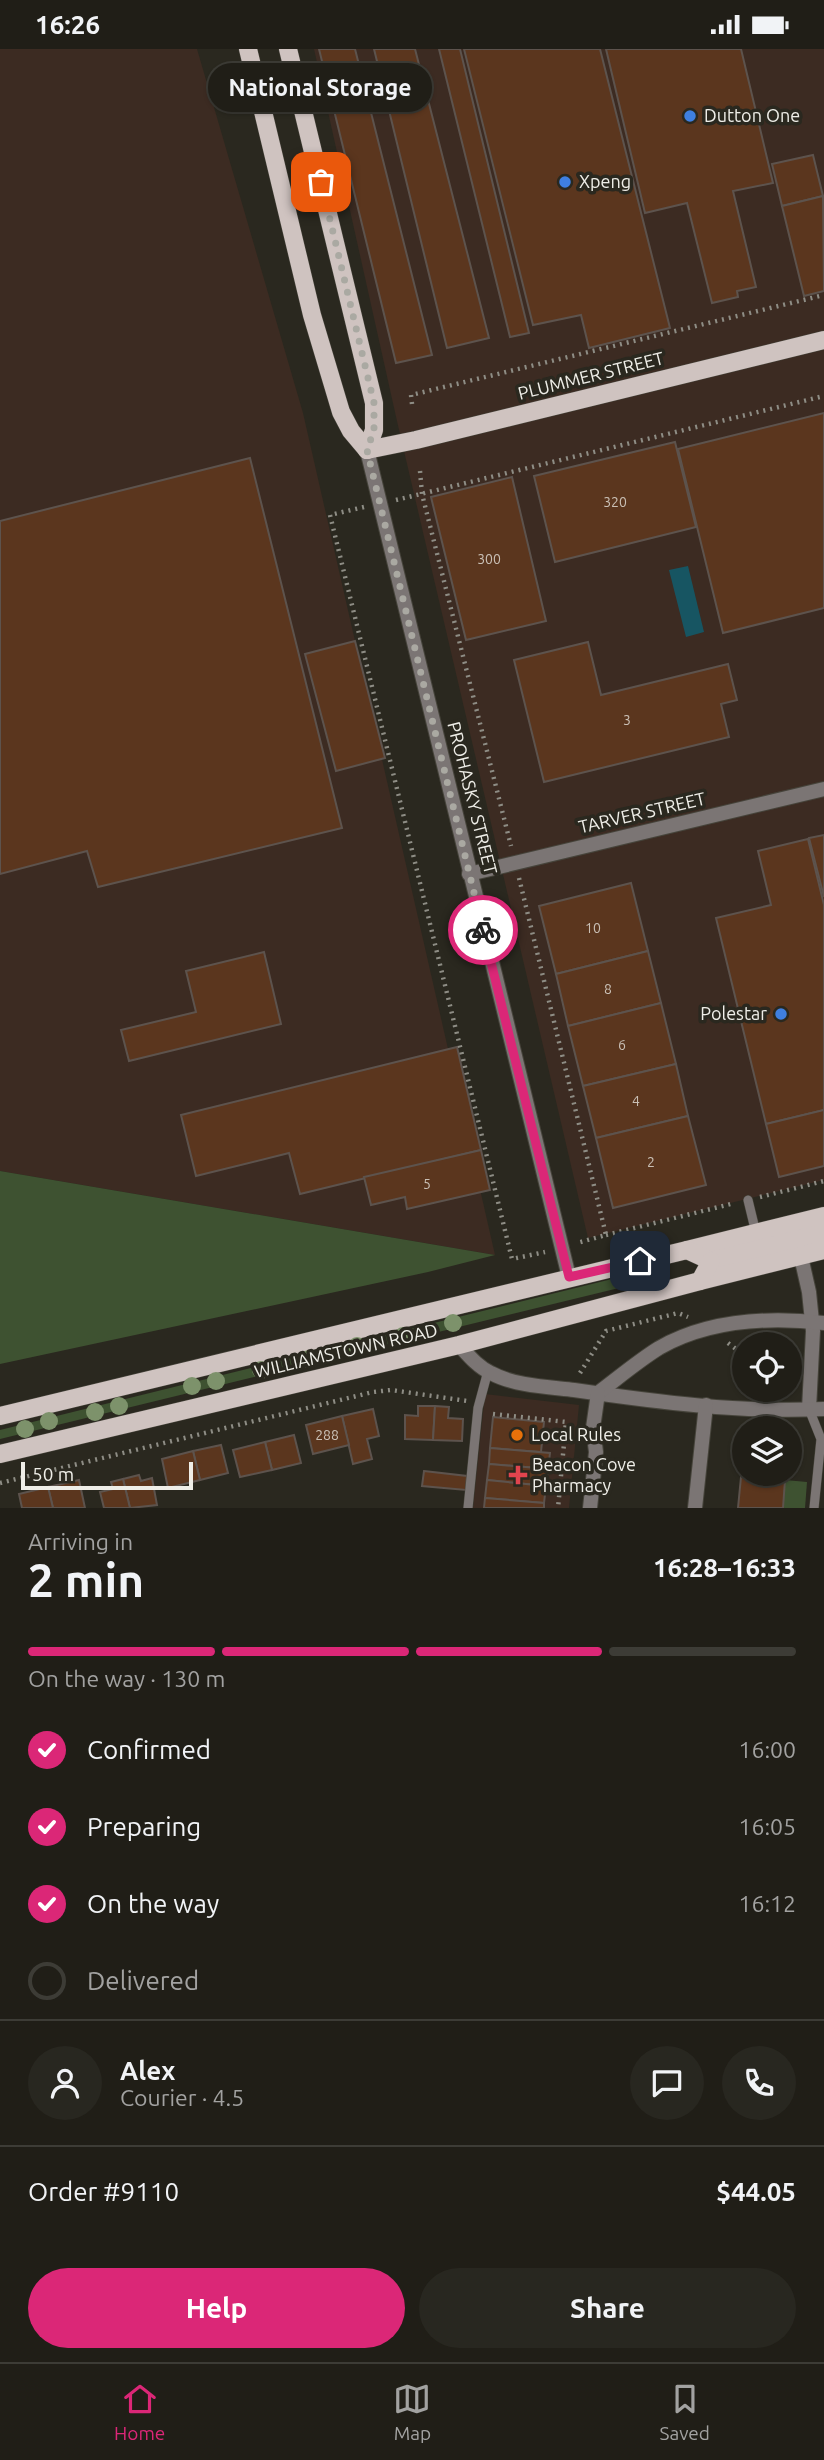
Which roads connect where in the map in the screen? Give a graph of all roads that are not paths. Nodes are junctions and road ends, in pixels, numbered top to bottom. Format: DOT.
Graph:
graph roads {
  1 [pos="248,49"];
  2 [pos="288,49"];
  3 [pos="824,340"];
  4 [pos="367,450"];
  5 [pos="824,789"];
  6 [pos="469,874"];
  7 [pos="748,1200"];
  8 [pos="824,1216"];
  9 [pos="824,1233"];
  10 [pos="758,1241"];
  11 [pos="799,1248"];
  12 [pos="687,1250"];
  13 [pos="824,1250"];
  14 [pos="711,1261"];
  15 [pos="569,1277"];
  16 [pos="700,1281"];
  17 [pos="818,1323"];
  18 [pos="459,1345"];
  19 [pos="488,1371"];
  20 [pos="598,1393"];
  21 [pos="706,1405"];
  22 [pos="808,1409"];
  23 [pos="824,1409"];
  24 [pos="0,1416"];
  25 [pos="0,1454"];
  26 [pos="468,1508"];
  27 [pos="590,1508"];
  28 [pos="695,1508"];
  29 [pos="814,1508"];
  1 -- 4 [label="main road, PROHASKY STREET"];
  2 -- 4 [label="main road, PROHASKY STREET"];
  3 -- 4 [label="main road, PLUMMER STREET"];
  4 -- 6 [label="street, PROHASKY STREET"];
  5 -- 6 [label="street, TARVER STREET"];
  6 -- 15 [label="street, PROHASKY STREET"];
  7 -- 10 [label="lane"];
  8 -- 10 [label="main road, WILLIAMSTOWN ROAD"];
  9 -- 11 [label="main road"];
  10 -- 11 [label="main road"];
  10 -- 12 [label="main road, WILLIAMSTOWN ROAD"];
  10 -- 14 [label="main road"];
  11 -- 13 [label="main road, WILLIAMSTOWN ROAD"];
  11 -- 16 [label="main road, WILLIAMSTOWN ROAD"];
  11 -- 17 [label="street"];
  12 -- 14 [label="main road"];
  12 -- 15 [label="main road, WILLIAMSTOWN ROAD"];
  14 -- 16 [label="main road"];
  15 -- 24 [label="main road, WILLIAMSTOWN ROAD"];
  16 -- 18 [label="main road, WILLIAMSTOWN ROAD"];
  17 -- 20 [label="street"];
  17 -- 22 [label="street"];
  18 -- 19 [label="street"];
  18 -- 25 [label="main road, WILLIAMSTOWN ROAD"];
  19 -- 20 [label="street"];
  19 -- 26 [label="lane"];
  20 -- 21 [label="street"];
  20 -- 27 [label="street"];
  21 -- 22 [label="street"];
  21 -- 28 [label="street"];
  22 -- 23 [label="street"];
  22 -- 29 [label="lane"];
}
